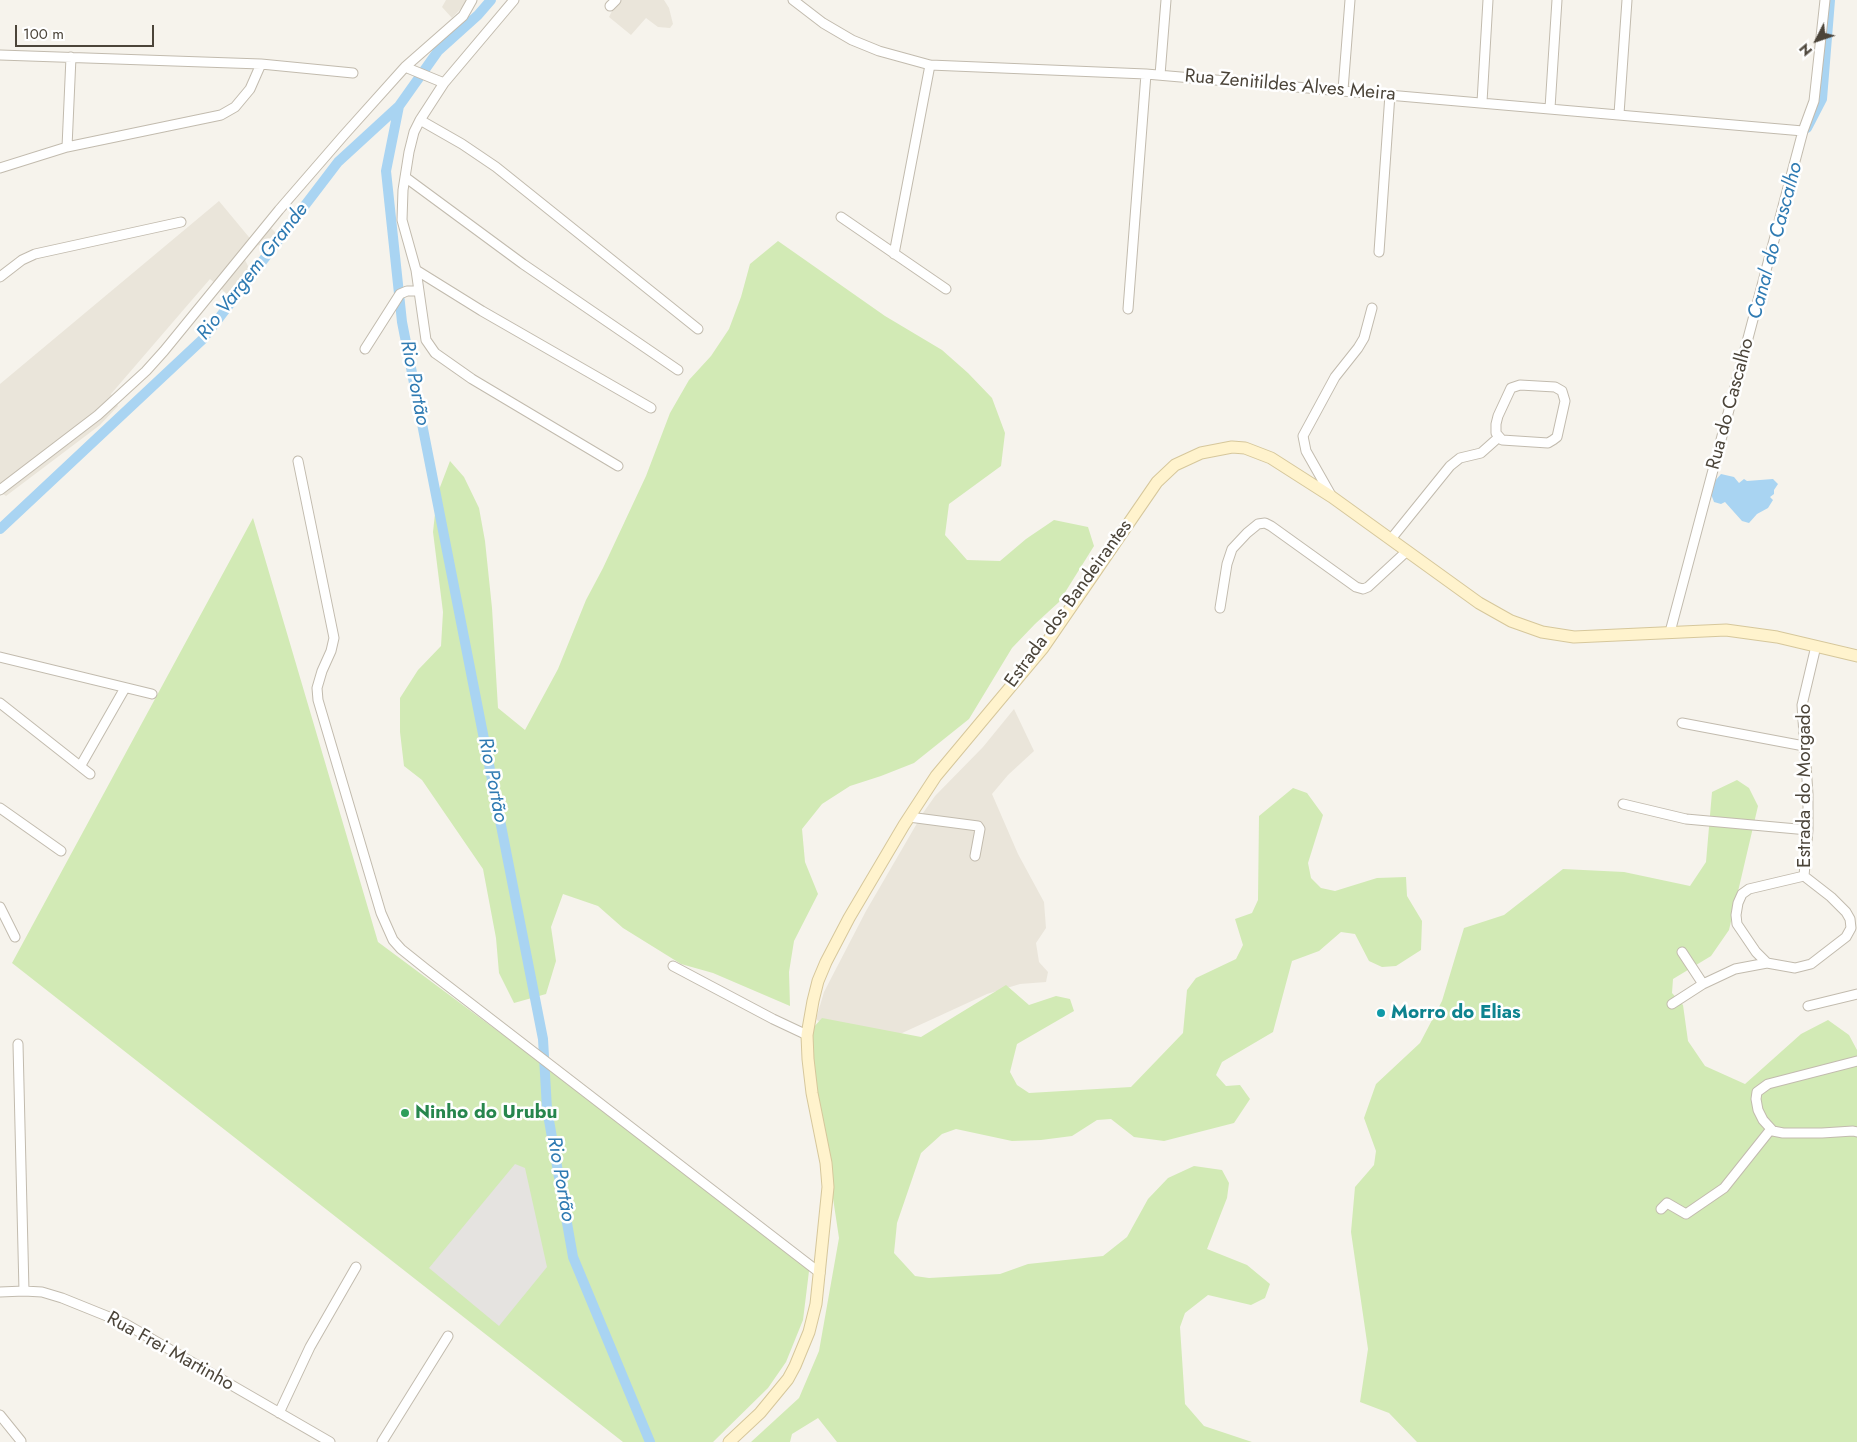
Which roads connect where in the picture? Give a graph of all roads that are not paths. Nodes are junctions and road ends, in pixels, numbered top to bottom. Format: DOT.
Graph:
graph roads {
  1 [pos="472,0"];
  2 [pos="514,0"];
  3 [pos="793,0"];
  4 [pos="1166,0"];
  5 [pos="1350,0"];
  6 [pos="1488,0"];
  7 [pos="1557,0"];
  8 [pos="1627,0"];
  9 [pos="1825,0"];
  10 [pos="0,54"];
  11 [pos="71,57"];
  12 [pos="261,64"];
  13 [pos="930,65"];
  14 [pos="405,67"];
  15 [pos="353,73"];
  16 [pos="1146,74"];
  17 [pos="1160,75"];
  18 [pos="444,83"];
  19 [pos="1343,90"];
  20 [pos="1390,94"];
  21 [pos="1482,102"];
  22 [pos="1550,108"];
  23 [pos="1619,114"];
  24 [pos="420,120"];
  25 [pos="1803,130"];
  26 [pos="67,147"];
  27 [pos="0,168"];
  28 [pos="405,178"];
  29 [pos="841,217"];
  30 [pos="181,222"];
  31 [pos="1379,252"];
  32 [pos="894,254"];
  33 [pos="415,267"];
  34 [pos="0,277"];
  35 [pos="946,289"];
  36 [pos="419,291"];
  37 [pos="1372,308"];
  38 [pos="1128,310"];
  39 [pos="698,329"];
  40 [pos="364,349"];
  41 [pos="678,370"];
  42 [pos="651,408"];
  43 [pos="1499,437"];
  44 [pos="298,461"];
  45 [pos="618,466"];
  46 [pos="0,490"];
  47 [pos="1332,497"];
  48 [pos="1391,540"];
  49 [pos="1407,551"];
  50 [pos="1220,608"];
  51 [pos="1670,632"];
  52 [pos="1816,646"];
  53 [pos="1857,656"];
  54 [pos="0,657"];
  55 [pos="125,688"];
  56 [pos="152,694"];
  57 [pos="0,703"];
  58 [pos="1682,723"];
  59 [pos="1804,746"];
  60 [pos="81,765"];
  61 [pos="90,774"];
  62 [pos="1623,804"];
  63 [pos="0,808"];
  64 [pos="909,817"];
  65 [pos="1808,830"];
  66 [pos="61,851"];
  67 [pos="975,856"];
  68 [pos="1804,876"];
  69 [pos="0,907"];
  70 [pos="15,936"];
  71 [pos="1682,952"];
  72 [pos="1767,963"];
  73 [pos="673,966"];
  74 [pos="1703,984"];
  75 [pos="1857,994"];
  76 [pos="1672,1004"];
  77 [pos="1808,1006"];
  78 [pos="807,1035"];
  79 [pos="18,1044"];
  80 [pos="1857,1061"];
  81 [pos="1770,1129"];
  82 [pos="1857,1132"];
  83 [pos="1661,1209"];
  84 [pos="356,1267"];
  85 [pos="820,1272"];
  86 [pos="24,1291"];
  87 [pos="0,1292"];
  88 [pos="448,1336"];
  89 [pos="279,1413"];
  90 [pos="0,1415"];
  91 [pos="21,1441"];
  92 [pos="330,1442"];
  93 [pos="382,1442"];
  94 [pos="729,1442"];
  1 -- 14 [label="street"];
  2 -- 18 [label="street"];
  3 -- 13 [label="street, Rua Zenitildes Alves Meira"];
  4 -- 17 [label="street"];
  5 -- 19 [label="street"];
  6 -- 21 [label="street"];
  7 -- 22 [label="street"];
  8 -- 23 [label="street"];
  9 -- 25 [label="street, Rua do Cascalho"];
  10 -- 11 [label="street"];
  11 -- 12 [label="street"];
  11 -- 26 [label="street"];
  12 -- 15 [label="street"];
  12 -- 26 [label="street"];
  13 -- 16 [label="street, Rua Zenitildes Alves Meira"];
  13 -- 32 [label="street"];
  14 -- 18 [label="street"];
  14 -- 46 [label="street"];
  16 -- 17 [label="street, Rua Zenitildes Alves Meira"];
  16 -- 38 [label="street"];
  17 -- 19 [label="street, Rua Zenitildes Alves Meira"];
  18 -- 24 [label="street"];
  19 -- 20 [label="street, Rua Zenitildes Alves Meira"];
  20 -- 21 [label="street, Rua Zenitildes Alves Meira"];
  20 -- 31 [label="street"];
  21 -- 22 [label="street, Rua Zenitildes Alves Meira"];
  22 -- 23 [label="street, Rua Zenitildes Alves Meira"];
  23 -- 25 [label="street, Rua Zenitildes Alves Meira"];
  24 -- 28 [label="street"];
  24 -- 39 [label="street"];
  25 -- 51 [label="street, Rua do Cascalho"];
  26 -- 27 [label="street"];
  28 -- 33 [label="street"];
  28 -- 41 [label="street"];
  29 -- 32 [label="street"];
  30 -- 34 [label="street"];
  32 -- 35 [label="street"];
  33 -- 36 [label="street"];
  33 -- 42 [label="street"];
  36 -- 40 [label="street"];
  36 -- 45 [label="street"];
  37 -- 47 [label="street"];
  43 -- 43 [label="street"];
  43 -- 48 [label="street"];
  44 -- 85 [label="street"];
  47 -- 48 [label="main road, Estrada dos Bandeirantes"];
  47 -- 64 [label="main road, Estrada dos Bandeirantes"];
  48 -- 49 [label="main road, Estrada dos Bandeirantes"];
  49 -- 50 [label="street"];
  49 -- 51 [label="main road, Estrada dos Bandeirantes"];
  51 -- 52 [label="main road, Estrada dos Bandeirantes"];
  52 -- 53 [label="main road, Estrada dos Bandeirantes"];
  52 -- 59 [label="street, Estrada do Morgado"];
  54 -- 55 [label="street"];
  55 -- 56 [label="street"];
  55 -- 60 [label="street"];
  57 -- 60 [label="street"];
  58 -- 59 [label="street"];
  59 -- 65 [label="street, Estrada do Morgado"];
  60 -- 61 [label="street"];
  62 -- 65 [label="street"];
  63 -- 66 [label="street"];
  64 -- 67 [label="street"];
  64 -- 78 [label="main road, Estrada dos Bandeirantes"];
  65 -- 68 [label="street, Estrada do Morgado"];
  68 -- 72 [label="street"];
  68 -- 72 [label="street, Estrada do Morgado"];
  69 -- 70 [label="street"];
  71 -- 74 [label="street"];
  72 -- 74 [label="street"];
  73 -- 78 [label="street"];
  74 -- 76 [label="street"];
  75 -- 77 [label="street"];
  78 -- 85 [label="main road, Estrada dos Bandeirantes"];
  79 -- 86 [label="street"];
  80 -- 81 [label="street"];
  81 -- 82 [label="street"];
  81 -- 83 [label="street"];
  84 -- 89 [label="street"];
  85 -- 94 [label="main road, Estrada dos Bandeirantes"];
  86 -- 87 [label="street, Rua Frei Martinho"];
  86 -- 89 [label="street, Rua Frei Martinho"];
  88 -- 93 [label="street"];
  89 -- 92 [label="street, Rua Frei Martinho"];
  90 -- 91 [label="street"];
}
